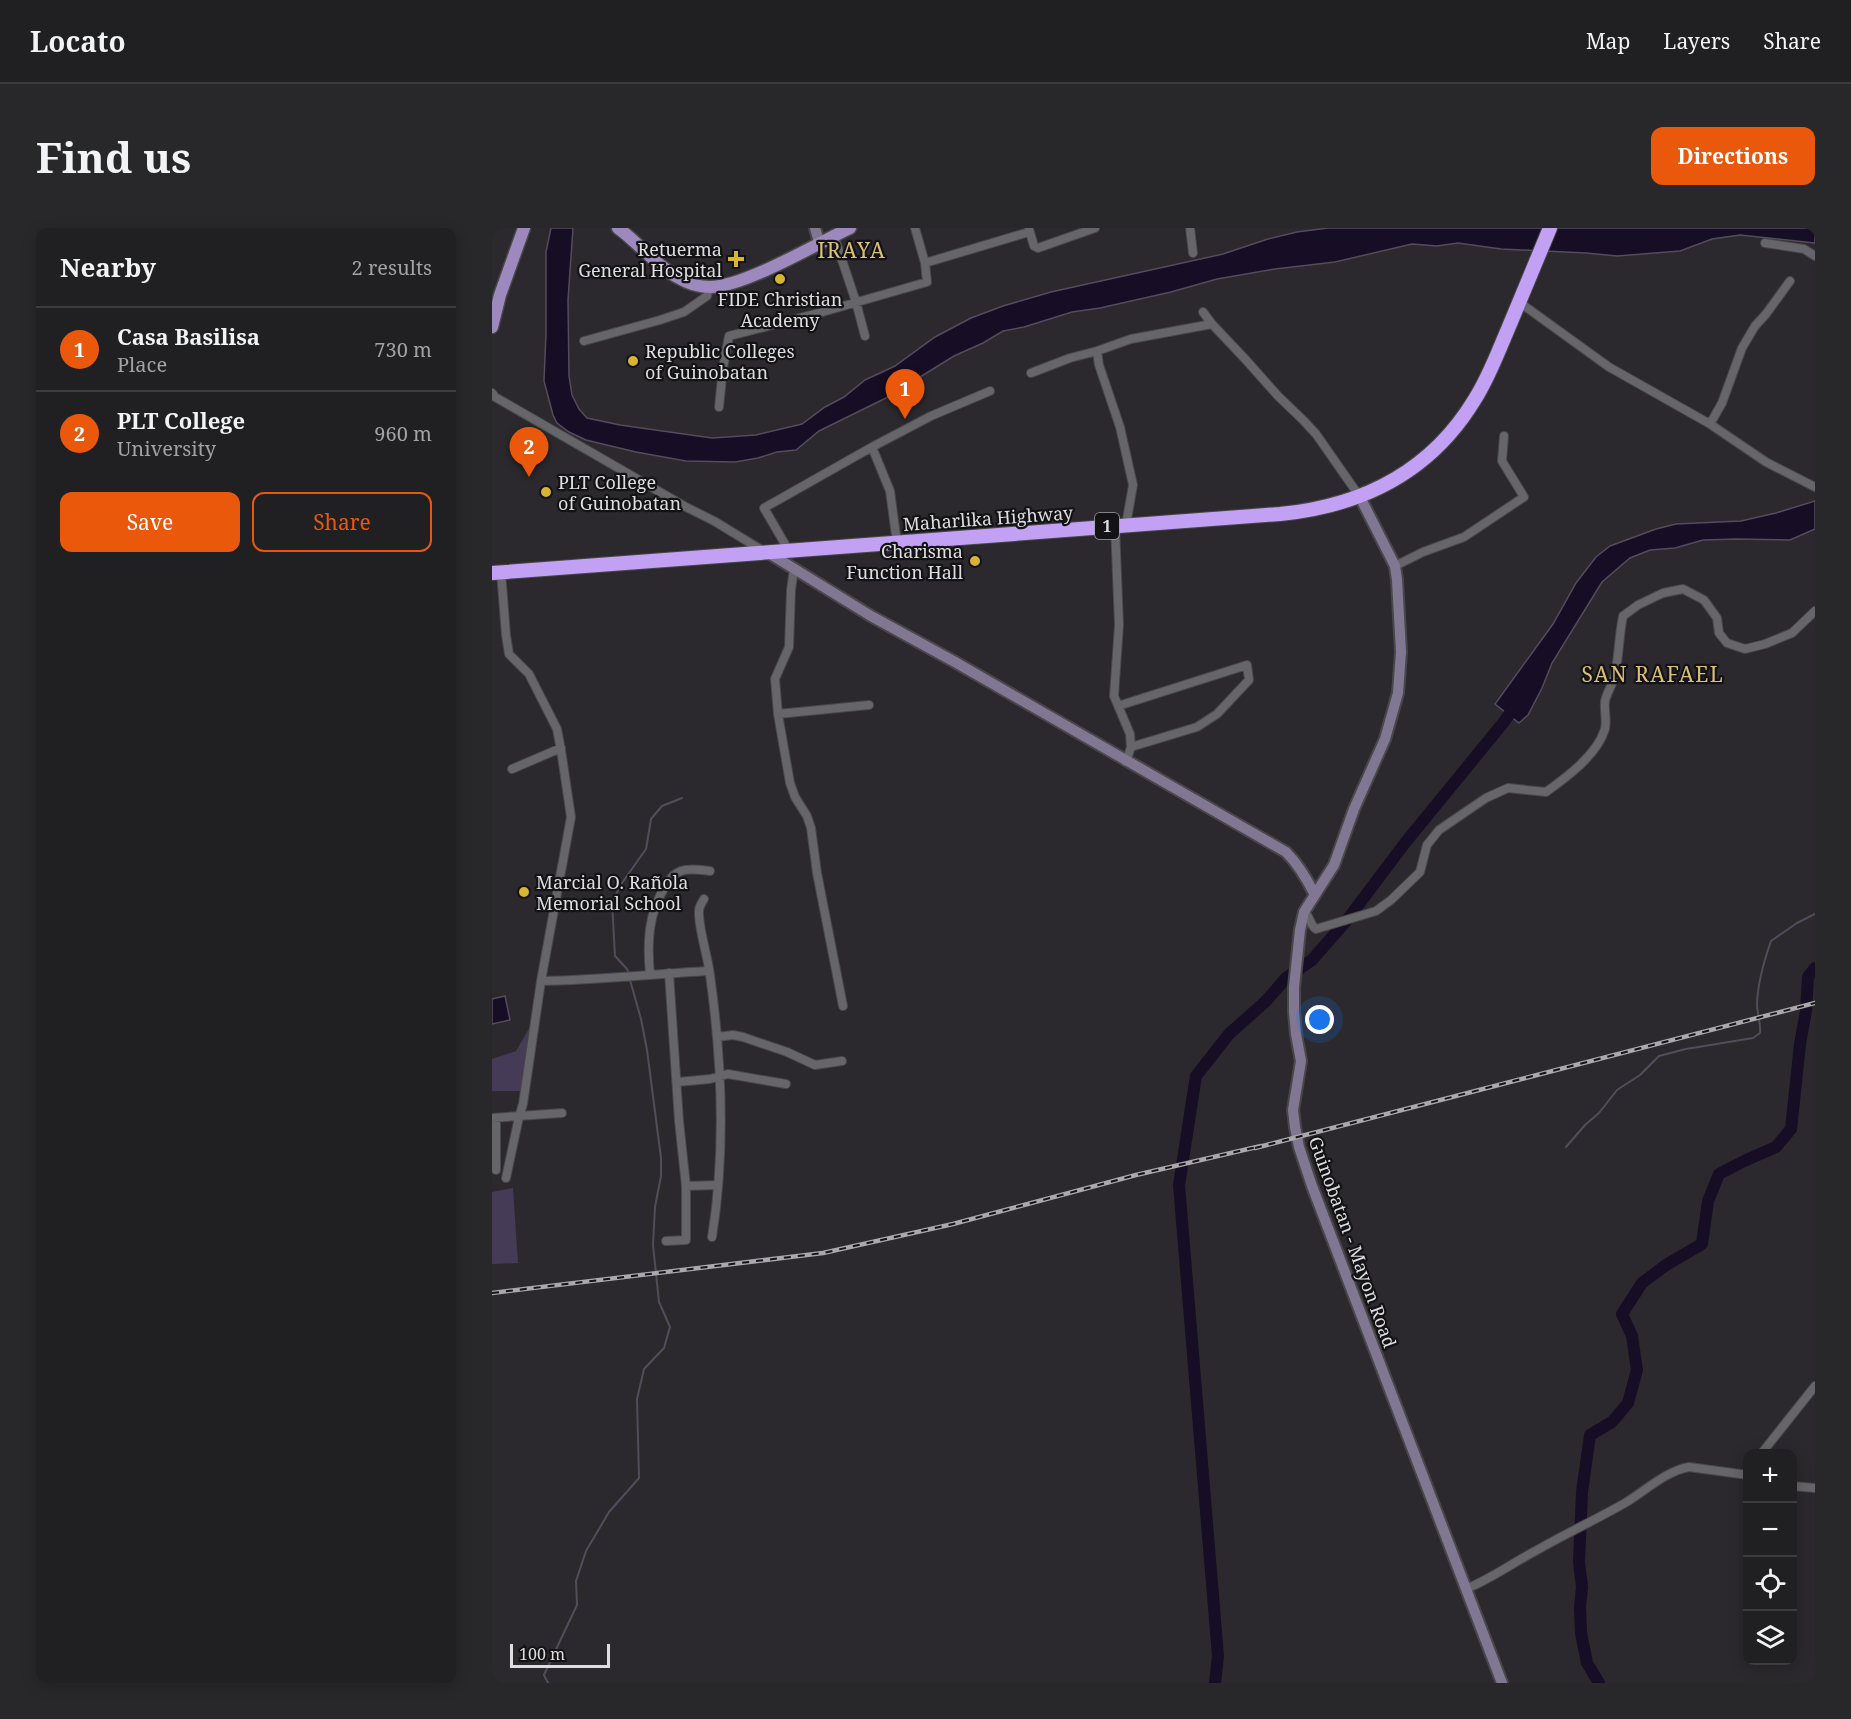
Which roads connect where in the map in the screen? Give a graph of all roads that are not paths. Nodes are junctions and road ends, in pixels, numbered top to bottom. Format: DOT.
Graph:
graph roads {
  1 [pos="524,228"];
  2 [pos="618,228"];
  3 [pos="815,228"];
  4 [pos="850,228"];
  5 [pos="915,228"];
  6 [pos="1095,228"];
  7 [pos="1190,228"];
  8 [pos="1550,228"];
  9 [pos="1029,230"];
  10 [pos="834,236"];
  11 [pos="819,243"];
  12 [pos="1766,243"];
  13 [pos="1193,253"];
  14 [pos="1815,256"];
  15 [pos="924,263"];
  16 [pos="1790,280"];
  17 [pos="710,287"];
  18 [pos="856,302"];
  19 [pos="1519,302"];
  20 [pos="1203,312"];
  21 [pos="1212,324"];
  22 [pos="492,327"];
  23 [pos="865,336"];
  24 [pos="584,341"];
  25 [pos="1097,351"];
  26 [pos="1031,373"];
  27 [pos="990,391"];
  28 [pos="493,396"];
  29 [pos="719,407"];
  30 [pos="1710,424"];
  31 [pos="1504,436"];
  32 [pos="872,447"];
  33 [pos="1815,487"];
  34 [pos="1360,497"];
  35 [pos="1121,525"];
  36 [pos="897,543"];
  37 [pos="789,551"];
  38 [pos="766,552"];
  39 [pos="1395,566"];
  40 [pos="794,569"];
  41 [pos="496,572"];
  42 [pos="1815,611"];
  43 [pos="869,705"];
  44 [pos="1118,706"];
  45 [pos="778,714"];
  46 [pos="1131,747"];
  47 [pos="561,748"];
  48 [pos="1126,762"];
  49 [pos="512,769"];
  50 [pos="710,871"];
  51 [pos="1315,895"];
  52 [pos="704,899"];
  53 [pos="1304,912"];
  54 [pos="710,971"];
  55 [pos="669,973"];
  56 [pos="650,974"];
  57 [pos="541,981"];
  58 [pos="843,1006"];
  59 [pos="717,1037"];
  60 [pos="842,1061"];
  61 [pos="720,1076"];
  62 [pos="678,1082"];
  63 [pos="786,1084"];
  64 [pos="562,1113"];
  65 [pos="519,1117"];
  66 [pos="494,1118"];
  67 [pos="496,1170"];
  68 [pos="506,1178"];
  69 [pos="717,1185"];
  70 [pos="686,1186"];
  71 [pos="712,1237"];
  72 [pos="666,1241"];
  73 [pos="1815,1386"];
  74 [pos="1765,1449"];
  75 [pos="1743,1474"];
  76 [pos="1797,1486"];
  77 [pos="1815,1488"];
  78 [pos="1466,1589"];
  79 [pos="1502,1683"];
  1 -- 22 [label="main road"];
  2 -- 17 [label="main road"];
  3 -- 11 [label="main road"];
  4 -- 10 [label="main road"];
  5 -- 15 [label="street"];
  6 -- 9 [label="street"];
  7 -- 13 [label="street"];
  8 -- 19 [label="highway, Maharlika Highway / 1"];
  9 -- 15 [label="street"];
  10 -- 11 [label="main road"];
  10 -- 18 [label="street"];
  11 -- 17 [label="main road"];
  12 -- 14 [label="street"];
  15 -- 18 [label="street"];
  16 -- 30 [label="street"];
  17 -- 24 [label="street"];
  18 -- 23 [label="street"];
  18 -- 29 [label="street"];
  19 -- 30 [label="street"];
  19 -- 34 [label="highway, Maharlika Highway / 1"];
  20 -- 21 [label="street"];
  21 -- 25 [label="street"];
  21 -- 34 [label="street"];
  25 -- 26 [label="street"];
  25 -- 35 [label="street"];
  27 -- 32 [label="street"];
  28 -- 38 [label="street"];
  30 -- 33 [label="street"];
  31 -- 39 [label="street"];
  32 -- 36 [label="street"];
  32 -- 37 [label="street"];
  34 -- 35 [label="highway, Maharlika Highway / 1"];
  34 -- 39 [label="main road, Guinobatan - Mayon Road"];
  35 -- 36 [label="highway, Maharlika Highway / 1"];
  35 -- 44 [label="street"];
  36 -- 37 [label="highway, Maharlika Highway / 1"];
  37 -- 38 [label="highway, Maharlika Highway / 1"];
  38 -- 40 [label="main road"];
  38 -- 41 [label="highway, Maharlika Highway / 1"];
  39 -- 51 [label="main road, Guinobatan - Mayon Road"];
  40 -- 45 [label="street"];
  40 -- 48 [label="main road"];
  41 -- 47 [label="street"];
  42 -- 53 [label="street"];
  43 -- 45 [label="street"];
  44 -- 46 [label="street"];
  44 -- 46 [label="street"];
  45 -- 58 [label="street"];
  46 -- 48 [label="street"];
  47 -- 49 [label="street"];
  47 -- 57 [label="street"];
  48 -- 51 [label="main road"];
  50 -- 56 [label="street"];
  51 -- 53 [label="main road, Guinobatan - Mayon Road"];
  52 -- 54 [label="street"];
  53 -- 78 [label="main road, Guinobatan - Mayon Road"];
  54 -- 55 [label="street"];
  54 -- 59 [label="street"];
  55 -- 56 [label="street"];
  55 -- 62 [label="street"];
  56 -- 57 [label="street"];
  57 -- 65 [label="street"];
  59 -- 60 [label="street"];
  59 -- 61 [label="street"];
  61 -- 62 [label="street"];
  61 -- 63 [label="street"];
  61 -- 69 [label="street"];
  62 -- 70 [label="street"];
  64 -- 65 [label="street"];
  65 -- 66 [label="street"];
  65 -- 68 [label="street"];
  66 -- 67 [label="street"];
  69 -- 70 [label="street"];
  69 -- 71 [label="street"];
  70 -- 72 [label="street"];
  73 -- 74 [label="street"];
  75 -- 78 [label="street"];
  76 -- 77 [label="street"];
  78 -- 79 [label="main road, Guinobatan - Mayon Road"];
}
